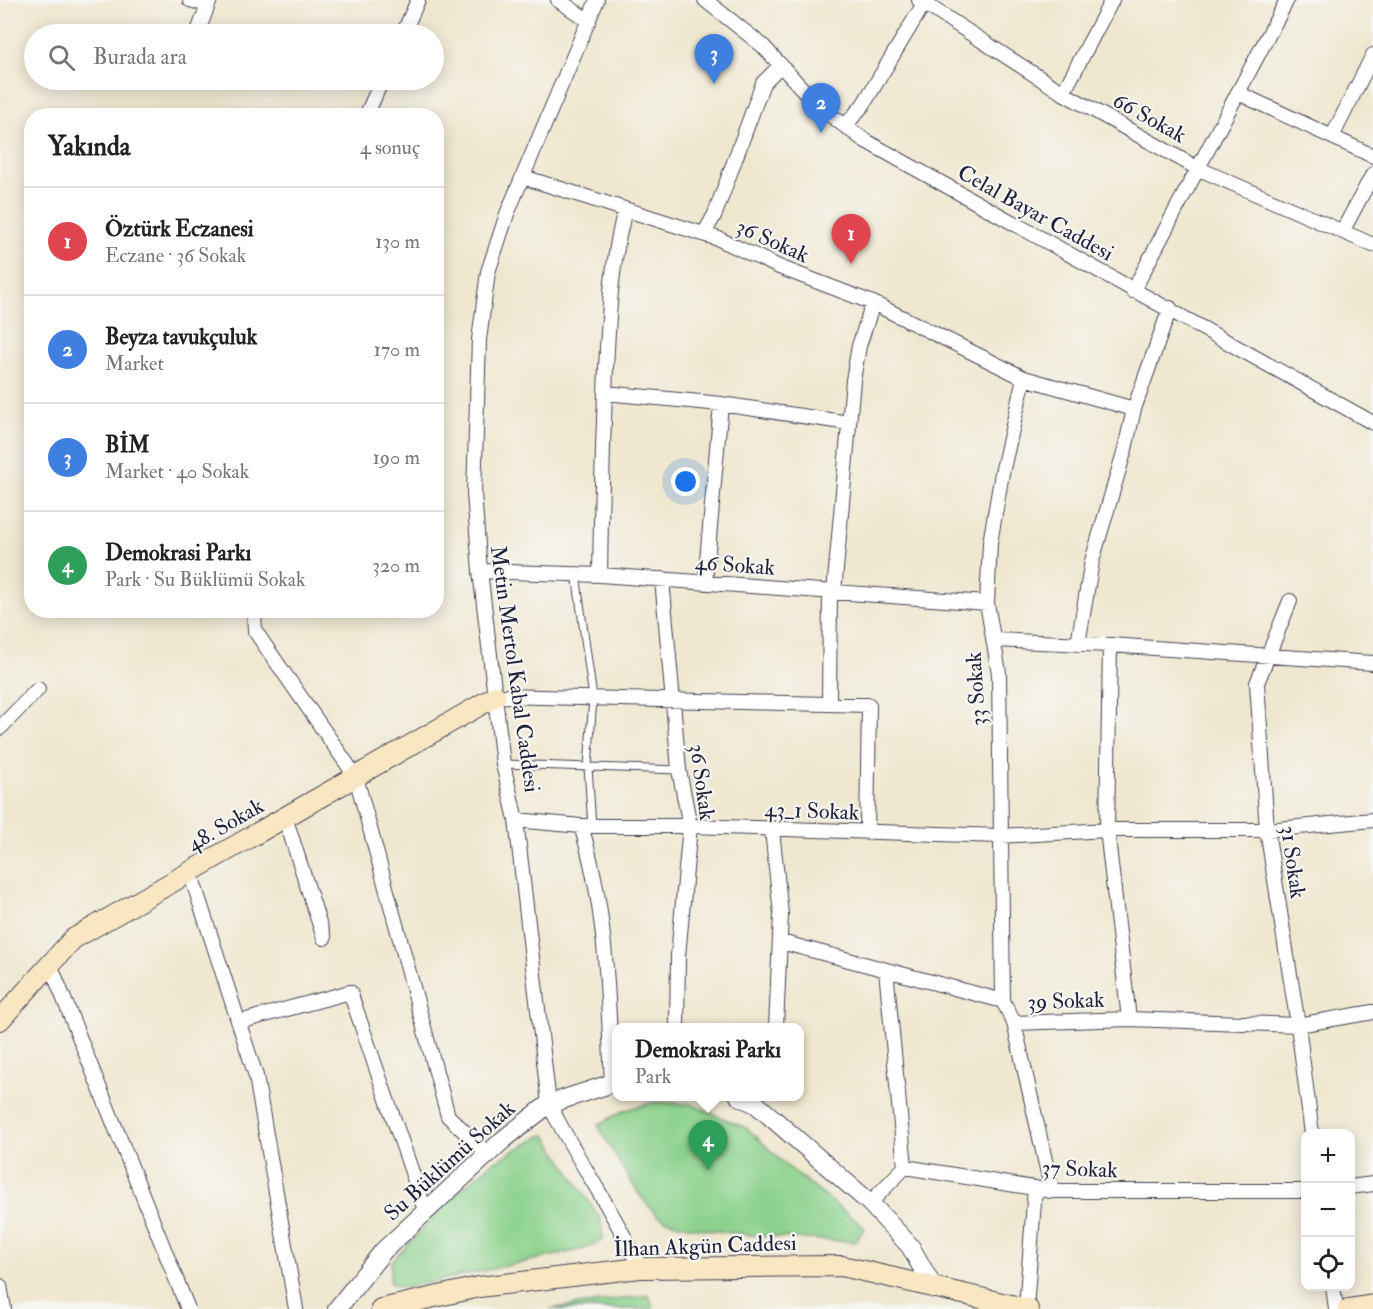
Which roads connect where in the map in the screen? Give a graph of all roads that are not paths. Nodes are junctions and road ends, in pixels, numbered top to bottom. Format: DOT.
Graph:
graph roads {
  1 [pos="190,0"];
  2 [pos="418,0"];
  3 [pos="558,0"];
  4 [pos="597,0"];
  5 [pos="705,0"];
  6 [pos="1112,0"];
  7 [pos="1287,0"];
  8 [pos="923,1"];
  9 [pos="209,3"];
  10 [pos="589,21"];
  11 [pos="201,24"];
  12 [pos="407,24"];
  13 [pos="1373,55"];
  14 [pos="781,65"];
  15 [pos="378,90"];
  16 [pos="1063,93"];
  17 [pos="1238,93"];
  18 [pos="370,108"];
  19 [pos="845,126"];
  20 [pos="1332,137"];
  21 [pos="1373,156"];
  22 [pos="1197,168"];
  23 [pos="1373,174"];
  24 [pos="523,177"];
  25 [pos="625,209"];
  26 [pos="1343,230"];
  27 [pos="704,234"];
  28 [pos="1373,245"];
  29 [pos="1132,291"];
  30 [pos="873,303"];
  31 [pos="1170,308"];
  32 [pos="1024,378"];
  33 [pos="605,393"];
  34 [pos="721,404"];
  35 [pos="1134,409"];
  36 [pos="849,423"];
  37 [pos="1373,423"];
  38 [pos="480,571"];
  39 [pos="576,574"];
  40 [pos="600,575"];
  41 [pos="662,579"];
  42 [pos="705,583"];
  43 [pos="832,592"];
  44 [pos="1290,601"];
  45 [pos="987,603"];
  46 [pos="254,618"];
  47 [pos="993,640"];
  48 [pos="1078,644"];
  49 [pos="1110,645"];
  50 [pos="1266,656"];
  51 [pos="1373,663"];
  52 [pos="38,690"];
  53 [pos="496,696"];
  54 [pos="593,698"];
  55 [pos="672,701"];
  56 [pos="829,704"];
  57 [pos="0,728"];
  58 [pos="503,764"];
  59 [pos="588,767"];
  60 [pos="679,770"];
  61 [pos="356,777"];
  62 [pos="285,818"];
  63 [pos="516,819"];
  64 [pos="1373,820"];
  65 [pos="586,826"];
  66 [pos="690,826"];
  67 [pos="772,830"];
  68 [pos="1107,830"];
  69 [pos="1267,830"];
  70 [pos="867,833"];
  71 [pos="1000,836"];
  72 [pos="190,872"];
  73 [pos="324,938"];
  74 [pos="781,942"];
  75 [pos="50,964"];
  76 [pos="886,970"];
  77 [pos="1003,1001"];
  78 [pos="1373,1012"];
  79 [pos="1129,1019"];
  80 [pos="0,1020"];
  81 [pos="238,1022"];
  82 [pos="677,1023"];
  83 [pos="776,1023"];
  84 [pos="1014,1023"];
  85 [pos="1298,1025"];
  86 [pos="612,1054"];
  87 [pos="612,1084"];
  88 [pos="759,1101"];
  89 [pos="549,1104"];
  90 [pos="1311,1129"];
  91 [pos="488,1154"];
  92 [pos="905,1167"];
  93 [pos="1373,1184"];
  94 [pos="1355,1186"];
  95 [pos="1035,1188"];
  96 [pos="1052,1191"];
  97 [pos="1301,1191"];
  98 [pos="870,1203"];
  99 [pos="425,1210"];
  100 [pos="640,1268"];
  101 [pos="0,1286"];
  102 [pos="934,1288"];
  103 [pos="1334,1291"];
  104 [pos="1373,1305"];
  105 [pos="4,1309"];
  106 [pos="188,1309"];
  107 [pos="296,1309"];
  108 [pos="337,1309"];
  109 [pos="381,1309"];
  110 [pos="1026,1309"];
  111 [pos="1336,1309"];
  112 [pos="1348,1309"];
  1 -- 9 [label="street"];
  2 -- 12 [label="street"];
  3 -- 10 [label="street"];
  4 -- 10 [label="street, Metin Mertol Kabal Caddesi"];
  5 -- 14 [label="street, Celal Bayar Caddesi"];
  6 -- 16 [label="street"];
  7 -- 17 [label="street"];
  8 -- 16 [label="street, 66 Sokak"];
  8 -- 19 [label="street"];
  9 -- 11 [label="street"];
  10 -- 24 [label="street, Metin Mertol Kabal Caddesi"];
  13 -- 20 [label="street"];
  14 -- 19 [label="street, Celal Bayar Caddesi"];
  14 -- 27 [label="street"];
  15 -- 18 [label="street"];
  16 -- 22 [label="street, 66 Sokak"];
  17 -- 20 [label="street"];
  17 -- 22 [label="street"];
  19 -- 29 [label="street, Celal Bayar Caddesi"];
  20 -- 21 [label="street"];
  22 -- 26 [label="street, 66 Sokak"];
  22 -- 29 [label="street"];
  23 -- 26 [label="street"];
  24 -- 25 [label="street, 36 Sokak"];
  24 -- 38 [label="street, Metin Mertol Kabal Caddesi"];
  25 -- 27 [label="street, 36 Sokak"];
  25 -- 33 [label="street"];
  26 -- 28 [label="street, 66 Sokak"];
  27 -- 30 [label="street, 36 Sokak"];
  29 -- 31 [label="street, Celal Bayar Caddesi"];
  30 -- 32 [label="street, 36 Sokak"];
  30 -- 36 [label="street"];
  31 -- 35 [label="street"];
  31 -- 37 [label="street, Celal Bayar Caddesi"];
  32 -- 35 [label="street, 36 Sokak"];
  32 -- 45 [label="street, 33 Sokak"];
  33 -- 34 [label="street"];
  33 -- 40 [label="street"];
  34 -- 36 [label="street"];
  34 -- 42 [label="street"];
  35 -- 48 [label="street"];
  36 -- 43 [label="street"];
  38 -- 39 [label="street, 46 Sokak"];
  38 -- 53 [label="street, Metin Mertol Kabal Caddesi"];
  39 -- 40 [label="street, 46 Sokak"];
  39 -- 54 [label="lane"];
  40 -- 41 [label="street, 46 Sokak"];
  41 -- 42 [label="street, 46 Sokak"];
  41 -- 55 [label="street, 36 Sokak"];
  42 -- 43 [label="street, 46 Sokak"];
  43 -- 45 [label="street, 46 Sokak"];
  43 -- 56 [label="street"];
  44 -- 50 [label="street, 31 Sokak"];
  45 -- 47 [label="street, 33 Sokak"];
  46 -- 61 [label="street"];
  47 -- 48 [label="street"];
  47 -- 71 [label="street, 33 Sokak"];
  48 -- 49 [label="street"];
  49 -- 50 [label="street"];
  49 -- 68 [label="street"];
  50 -- 51 [label="street"];
  50 -- 69 [label="street, 31 Sokak"];
  52 -- 57 [label="street"];
  53 -- 54 [label="street"];
  53 -- 58 [label="street, Metin Mertol Kabal Caddesi"];
  53 -- 61 [label="main road, 48. Sokak"];
  54 -- 55 [label="street"];
  54 -- 59 [label="lane"];
  55 -- 56 [label="street"];
  55 -- 60 [label="street, 36 Sokak"];
  56 -- 70 [label="street"];
  58 -- 59 [label="lane"];
  58 -- 63 [label="street, Metin Mertol Kabal Caddesi"];
  59 -- 60 [label="lane"];
  59 -- 65 [label="lane"];
  60 -- 66 [label="street, 36 Sokak"];
  61 -- 62 [label="main road, 48. Sokak"];
  61 -- 91 [label="street"];
  62 -- 72 [label="main road, 48. Sokak"];
  62 -- 73 [label="street"];
  63 -- 65 [label="street, 43_1 Sokak"];
  63 -- 89 [label="street, Metin Mertol Kabal Caddesi"];
  64 -- 69 [label="street, 43_1 Sokak"];
  65 -- 66 [label="street, 43_1 Sokak"];
  65 -- 86 [label="street"];
  66 -- 67 [label="street, 43_1 Sokak"];
  66 -- 82 [label="street, 36 Sokak"];
  67 -- 70 [label="street, 43_1 Sokak"];
  67 -- 74 [label="street"];
  68 -- 69 [label="street, 43_1 Sokak"];
  68 -- 71 [label="street, 43_1 Sokak"];
  68 -- 79 [label="street"];
  69 -- 85 [label="street, 31 Sokak"];
  70 -- 71 [label="street, 43_1 Sokak"];
  71 -- 77 [label="street, 33 Sokak"];
  72 -- 75 [label="main road, 48. Sokak"];
  72 -- 81 [label="street"];
  74 -- 76 [label="street, 39 Sokak"];
  74 -- 83 [label="street"];
  75 -- 80 [label="main road, 48. Sokak"];
  75 -- 106 [label="street"];
  76 -- 77 [label="street, 39 Sokak"];
  76 -- 92 [label="street"];
  77 -- 84 [label="street, 39 Sokak"];
  78 -- 85 [label="street, 39 Sokak"];
  79 -- 84 [label="street, 39 Sokak"];
  79 -- 85 [label="street, 39 Sokak"];
  81 -- 99 [label="street"];
  81 -- 107 [label="street"];
  84 -- 96 [label="street"];
  85 -- 90 [label="street, 31 Sokak"];
  87 -- 89 [label="street, Su Büklümü Sokak"];
  88 -- 98 [label="street"];
  89 -- 91 [label="street, Su Büklümü Sokak"];
  89 -- 100 [label="street, Metin Mertol Kabal Caddesi"];
  91 -- 99 [label="street, Su Büklümü Sokak"];
  92 -- 95 [label="street, 37 Sokak"];
  92 -- 98 [label="street"];
  93 -- 94 [label="street"];
  95 -- 96 [label="street, 37 Sokak"];
  95 -- 110 [label="street"];
  96 -- 97 [label="street, 37 Sokak"];
  98 -- 102 [label="street"];
  99 -- 108 [label="street, Su Büklümü Sokak"];
  100 -- 102 [label="main road, İlhan Akgün Caddesi"];
  100 -- 109 [label="main road, İlhan Akgün Caddesi"];
  101 -- 105 [label="street"];
  102 -- 110 [label="main road, İlhan Akgün Caddesi"];
  103 -- 111 [label="street"];
  104 -- 112 [label="main road"];
}
